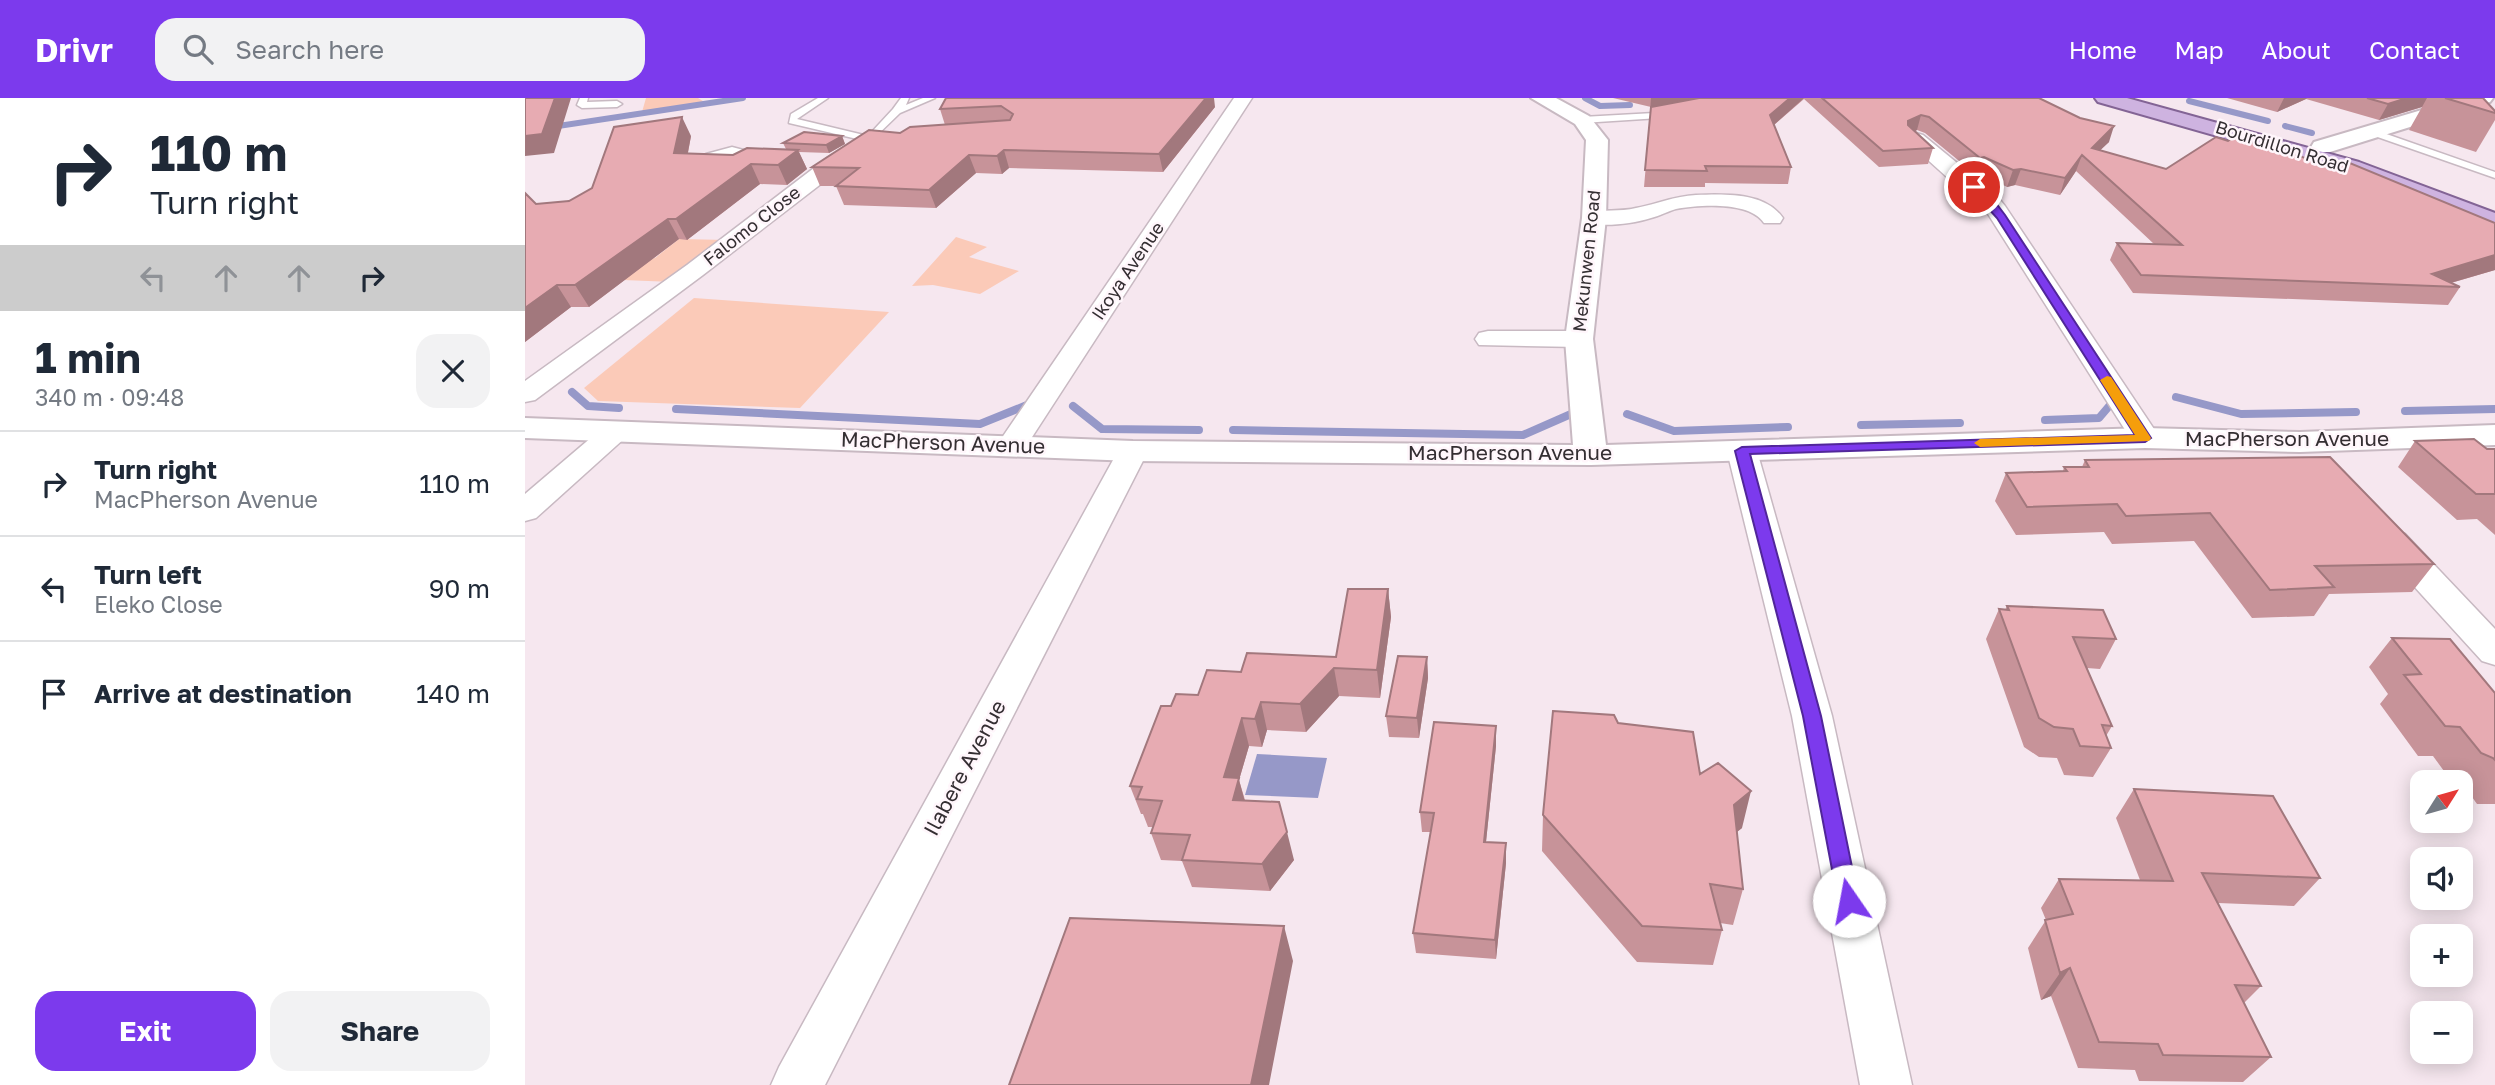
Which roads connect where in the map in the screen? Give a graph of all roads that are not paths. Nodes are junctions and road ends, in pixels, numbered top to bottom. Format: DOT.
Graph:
graph roads {
  1 [pos="584,98"];
  2 [pos="824,98"];
  3 [pos="905,98"];
  4 [pos="930,98"];
  5 [pos="1243,98"];
  6 [pos="1541,98"];
  7 [pos="2105,98"];
  8 [pos="2139,98"];
  9 [pos="2483,98"];
  10 [pos="617,104"];
  11 [pos="897,111"];
  12 [pos="1680,113"];
  13 [pos="1581,120"];
  14 [pos="2372,132"];
  15 [pos="899,138"];
  16 [pos="870,139"];
  17 [pos="1916,139"];
  18 [pos="2322,148"];
  19 [pos="744,158"];
  20 [pos="769,159"];
  21 [pos="807,160"];
  22 [pos="834,162"];
  23 [pos="2495,175"];
  24 [pos="2495,210"];
  25 [pos="1594,218"];
  26 [pos="1772,218"];
  27 [pos="2495,221"];
  28 [pos="1488,339"];
  29 [pos="1579,339"];
  30 [pos="525,394"];
  31 [pos="525,428"];
  32 [pos="616,431"];
  33 [pos="2495,435"];
  34 [pos="2145,438"];
  35 [pos="2300,442"];
  36 [pos="1012,445"];
  37 [pos="1133,451"];
  38 [pos="1742,451"];
  39 [pos="1591,454"];
  40 [pos="2327,470"];
  41 [pos="525,511"];
  42 [pos="2371,518"];
  43 [pos="2495,652"];
  44 [pos="797,1085"];
  45 [pos="1886,1085"];
  1 -- 10 [label="lane"];
  2 -- 16 [label="lane"];
  3 -- 11 [label="lane"];
  4 -- 11 [label="lane"];
  5 -- 36 [label="street, Ikoya Avenue"];
  6 -- 13 [label="street"];
  7 -- 27 [label="main road, Bourdillon Road"];
  8 -- 18 [label="main road, Bourdillon Road"];
  9 -- 14 [label="street"];
  11 -- 16 [label="lane"];
  12 -- 13 [label="lane"];
  13 -- 25 [label="street, Mekunwen Road"];
  14 -- 18 [label="street"];
  14 -- 23 [label="lane"];
  15 -- 16 [label="street"];
  16 -- 22 [label="street, Falomo Close"];
  17 -- 34 [label="street"];
  18 -- 24 [label="main road, Bourdillon Road"];
  19 -- 20 [label="street"];
  21 -- 22 [label="street"];
  22 -- 30 [label="street, Falomo Close"];
  25 -- 26 [label="street"];
  25 -- 29 [label="street, Mekunwen Road"];
  28 -- 29 [label="street"];
  29 -- 39 [label="street, Mekunwen Road"];
  31 -- 32 [label="street, MacPherson Avenue"];
  32 -- 36 [label="street, MacPherson Avenue"];
  32 -- 41 [label="street"];
  33 -- 35 [label="street, MacPherson Avenue"];
  34 -- 35 [label="street, MacPherson Avenue"];
  34 -- 38 [label="street, MacPherson Avenue"];
  35 -- 40 [label="street"];
  36 -- 37 [label="street, MacPherson Avenue"];
  37 -- 39 [label="street, MacPherson Avenue"];
  37 -- 44 [label="street, Ilabere Avenue"];
  38 -- 39 [label="street, MacPherson Avenue"];
  38 -- 45 [label="street"];
  42 -- 43 [label="street"];
}
